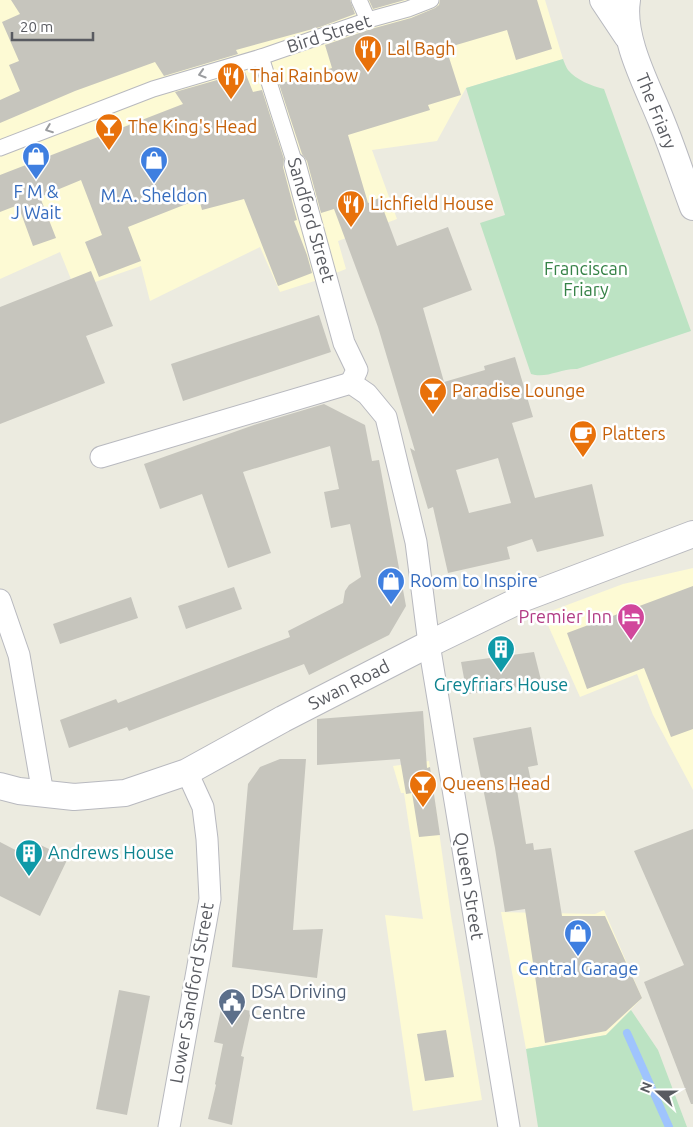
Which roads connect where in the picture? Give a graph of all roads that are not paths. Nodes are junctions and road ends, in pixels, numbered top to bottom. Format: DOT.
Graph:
graph roads {
  1 [pos="359,0"];
  2 [pos="431,0"];
  3 [pos="603,0"];
  4 [pos="627,0"];
  5 [pos="368,20"];
  6 [pos="632,42"];
  7 [pos="261,56"];
  8 [pos="0,148"];
  9 [pos="296,164"];
  10 [pos="693,207"];
  11 [pos="351,383"];
  12 [pos="101,457"];
  13 [pos="693,534"];
  14 [pos="0,600"];
  15 [pos="429,644"];
  16 [pos="187,772"];
  17 [pos="0,786"];
  18 [pos="42,794"];
  19 [pos="168,1127"];
  20 [pos="509,1127"];
  1 -- 5 [label="street"];
  2 -- 5 [label="street, Bird Street"];
  3 -- 6 [label="street, The Friary"];
  4 -- 6 [label="street, The Friary"];
  5 -- 7 [label="street, Bird Street"];
  6 -- 10 [label="street, The Friary"];
  7 -- 8 [label="street, Bird Street, one-way"];
  7 -- 9 [label="street, Sandford Street"];
  9 -- 11 [label="street, Sandford Street"];
  11 -- 12 [label="street"];
  11 -- 15 [label="street"];
  13 -- 15 [label="street, Swan Road"];
  14 -- 18 [label="street"];
  15 -- 16 [label="street, Swan Road"];
  15 -- 20 [label="street, Queen Street"];
  16 -- 18 [label="street, Swan Road"];
  16 -- 19 [label="street, Lower Sandford Street"];
  17 -- 18 [label="street, Swan Road"];
}
